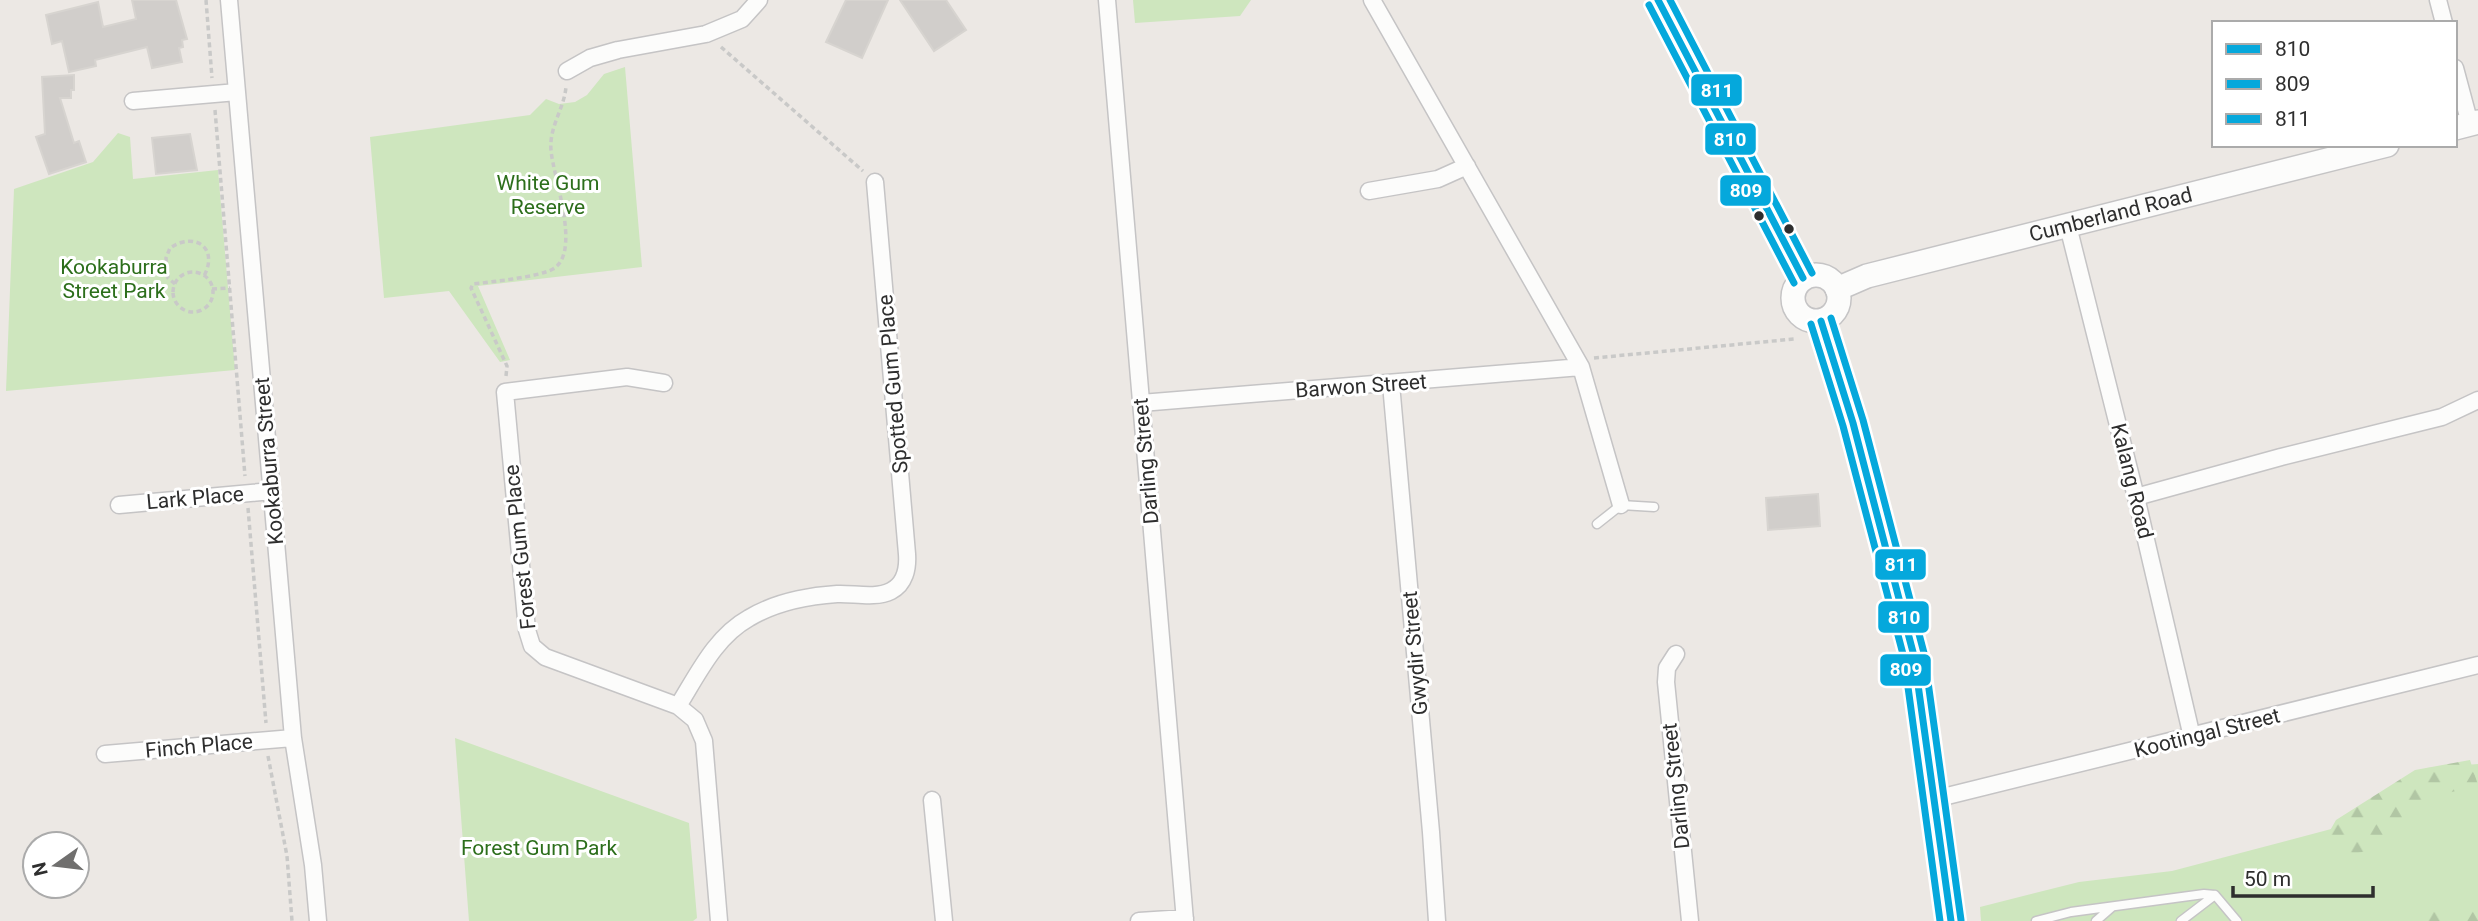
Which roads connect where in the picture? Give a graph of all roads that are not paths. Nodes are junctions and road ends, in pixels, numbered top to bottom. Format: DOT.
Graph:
graph roads {
  1 [pos="229,0"];
  2 [pos="759,0"];
  3 [pos="1107,0"];
  4 [pos="1371,0"];
  5 [pos="1658,0"];
  6 [pos="2438,0"];
  7 [pos="2443,21"];
  8 [pos="567,71"];
  9 [pos="2457,77"];
  10 [pos="237,92"];
  11 [pos="133,101"];
  12 [pos="2468,125"];
  13 [pos="2378,147"];
  14 [pos="1467,166"];
  15 [pos="875,182"];
  16 [pos="1369,191"];
  17 [pos="2068,226"];
  18 [pos="1803,278"];
  19 [pos="1837,289"];
  20 [pos="1821,321"];
  21 [pos="1578,364"];
  22 [pos="664,383"];
  23 [pos="1391,384"];
  24 [pos="2478,400"];
  25 [pos="1141,403"];
  26 [pos="272,491"];
  27 [pos="2136,497"];
  28 [pos="118,505"];
  29 [pos="1621,505"];
  30 [pos="1654,507"];
  31 [pos="1597,524"];
  32 [pos="1676,654"];
  33 [pos="2478,665"];
  34 [pos="678,706"];
  35 [pos="2192,737"];
  36 [pos="293,738"];
  37 [pos="105,754"];
  38 [pos="1935,799"];
  39 [pos="932,800"];
  40 [pos="2215,895"];
  41 [pos="2113,906"];
  42 [pos="1185,919"];
  43 [pos="318,921"];
  44 [pos="719,921"];
  45 [pos="944,921"];
  46 [pos="1139,921"];
  47 [pos="1437,921"];
  48 [pos="1690,921"];
  49 [pos="1951,921"];
  50 [pos="2036,921"];
  51 [pos="2096,921"];
  52 [pos="2181,921"];
  53 [pos="2237,921"];
  1 -- 10 [label="street, Kookaburra Street"];
  2 -- 8 [label="street"];
  3 -- 25 [label="street, Darling Street"];
  4 -- 14 [label="street"];
  5 -- 18 [label="main road"];
  6 -- 7 [label="street"];
  9 -- 12 [label="street"];
  10 -- 11 [label="street"];
  10 -- 26 [label="street, Kookaburra Street"];
  13 -- 17 [label="main road, Cumberland Road"];
  14 -- 16 [label="street"];
  14 -- 21 [label="street"];
  15 -- 34 [label="street, Spotted Gum Place"];
  17 -- 19 [label="main road, Cumberland Road"];
  17 -- 27 [label="street, Kalang Road"];
  18 -- 19 [label="main road"];
  18 -- 20 [label="main road"];
  19 -- 20 [label="main road"];
  20 -- 38 [label="main road"];
  21 -- 23 [label="street, Barwon Street"];
  21 -- 29 [label="street"];
  22 -- 34 [label="street, Forest Gum Place"];
  23 -- 25 [label="street, Barwon Street"];
  23 -- 47 [label="street, Gwydir Street"];
  24 -- 27 [label="street"];
  25 -- 42 [label="street, Darling Street"];
  26 -- 28 [label="street, Lark Place"];
  26 -- 36 [label="street, Kookaburra Street"];
  27 -- 35 [label="street, Kalang Road"];
  29 -- 30 [label="lane"];
  29 -- 31 [label="lane"];
  32 -- 48 [label="street, Darling Street"];
  33 -- 35 [label="street, Kootingal Street"];
  34 -- 44 [label="street, Forest Gum Place"];
  35 -- 38 [label="street, Kootingal Street"];
  36 -- 37 [label="street, Finch Place"];
  36 -- 43 [label="street, Kookaburra Street"];
  38 -- 49 [label="main road"];
  39 -- 45 [label="street"];
  40 -- 41 [label="lane"];
  40 -- 52 [label="lane"];
  40 -- 53 [label="lane"];
  41 -- 50 [label="lane"];
  41 -- 51 [label="lane"];
  42 -- 46 [label="street"];
}
